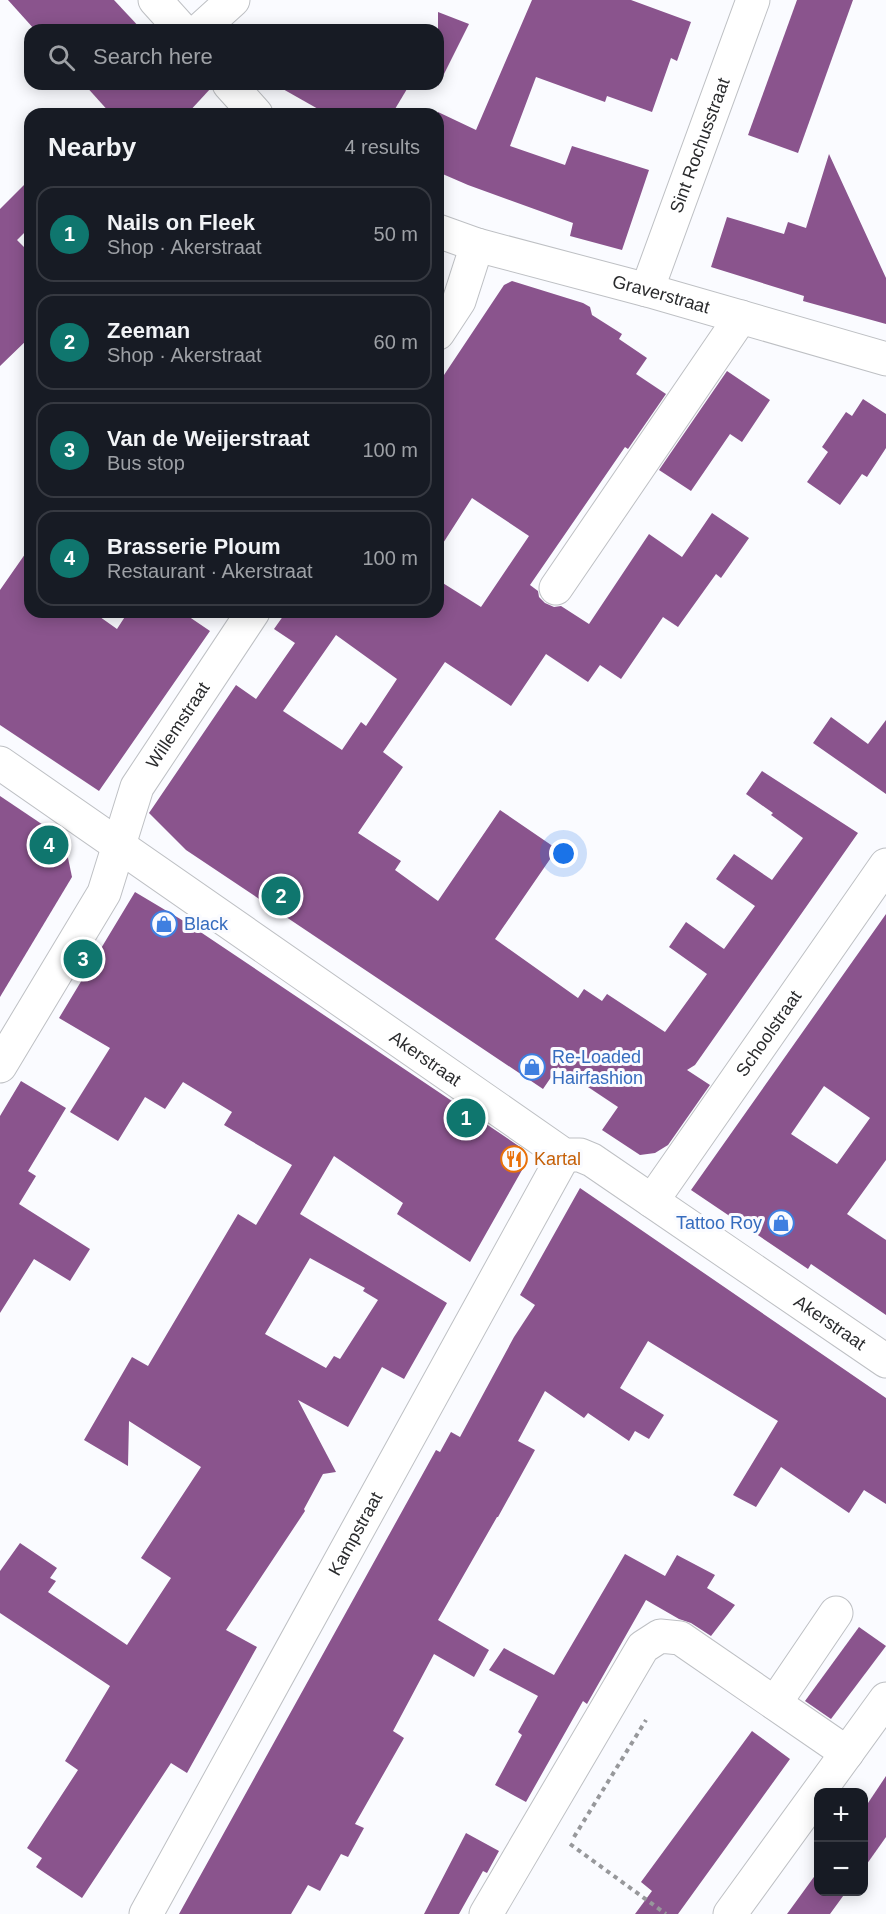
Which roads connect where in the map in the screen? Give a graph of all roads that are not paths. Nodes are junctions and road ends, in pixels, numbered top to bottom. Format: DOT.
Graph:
graph roads {
  1 [pos="155,0"];
  2 [pos="233,0"];
  3 [pos="753,0"];
  4 [pos="177,24"];
  5 [pos="207,24"];
  6 [pos="234,90"];
  7 [pos="251,108"];
  8 [pos="444,233"];
  9 [pos="477,245"];
  10 [pos="647,290"];
  11 [pos="741,317"];
  12 [pos="444,324"];
  13 [pos="886,359"];
  14 [pos="556,588"];
  15 [pos="249,618"];
  16 [pos="0,763"];
  17 [pos="118,844"];
  18 [pos="886,865"];
  19 [pos="0,1066"];
  20 [pos="564,1155"];
  21 [pos="652,1202"];
  22 [pos="886,1361"];
  23 [pos="836,1613"];
  24 [pos="886,1699"];
  25 [pos="775,1703"];
  26 [pos="847,1753"];
  27 [pos="146,1914"];
  28 [pos="486,1914"];
  29 [pos="730,1914"];
  1 -- 4 [label="street"];
  2 -- 5 [label="street"];
  3 -- 10 [label="street, Sint Rochusstraat"];
  6 -- 7 [label="street"];
  8 -- 9 [label="street, Graverstraat"];
  9 -- 10 [label="street, Graverstraat"];
  9 -- 12 [label="street"];
  10 -- 11 [label="street, Graverstraat"];
  11 -- 13 [label="street, Graverstraat"];
  11 -- 14 [label="street"];
  15 -- 17 [label="street, Willemstraat"];
  16 -- 17 [label="street, Akerstraat"];
  17 -- 19 [label="street, Willemstraat"];
  17 -- 20 [label="street, Akerstraat"];
  18 -- 21 [label="street, Schoolstraat"];
  20 -- 21 [label="street, Akerstraat"];
  20 -- 27 [label="street, Kampstraat"];
  21 -- 22 [label="street, Akerstraat"];
  23 -- 25 [label="street"];
  24 -- 26 [label="street"];
  25 -- 26 [label="street"];
  25 -- 28 [label="street"];
  26 -- 29 [label="street"];
}
